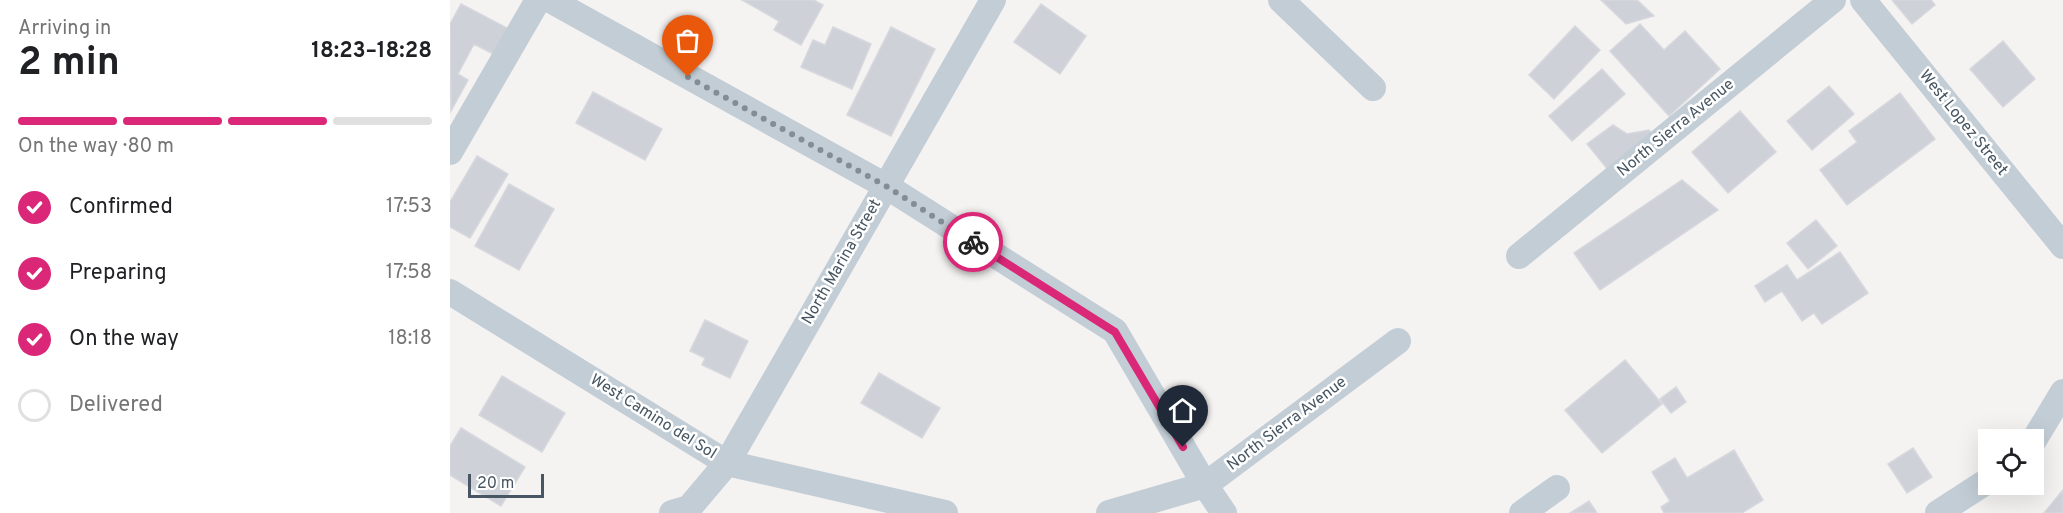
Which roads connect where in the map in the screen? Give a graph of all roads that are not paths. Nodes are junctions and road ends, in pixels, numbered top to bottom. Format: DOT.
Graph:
graph roads {
  1 [pos="538,0"];
  2 [pos="550,0"];
  3 [pos="993,0"];
  4 [pos="1281,0"];
  5 [pos="1833,0"];
  6 [pos="1863,0"];
  7 [pos="1373,88"];
  8 [pos="450,152"];
  9 [pos="886,186"];
  10 [pos="2063,246"];
  11 [pos="1519,256"];
  12 [pos="450,292"];
  13 [pos="1398,341"];
  14 [pos="2063,392"];
  15 [pos="2041,429"];
  16 [pos="727,463"];
  17 [pos="1205,485"];
  18 [pos="1978,487"];
  19 [pos="1557,488"];
  20 [pos="672,513"];
  21 [pos="945,513"];
  22 [pos="1109,513"];
  23 [pos="1224,513"];
  24 [pos="1522,513"];
  25 [pos="1938,513"];
  1 -- 8 [label="street"];
  2 -- 9 [label="street"];
  3 -- 9 [label="street, North Marina Street"];
  4 -- 7 [label="street"];
  5 -- 11 [label="street, North Sierra Avenue"];
  6 -- 10 [label="street, West Lopez Street"];
  9 -- 16 [label="street, North Marina Street"];
  9 -- 17 [label="street"];
  12 -- 16 [label="street, West Camino del Sol"];
  13 -- 17 [label="street, North Sierra Avenue"];
  14 -- 15 [label="street"];
  16 -- 20 [label="street, North Marina Street"];
  16 -- 21 [label="street, West Camino del Sol"];
  17 -- 22 [label="street"];
  17 -- 23 [label="street"];
  18 -- 25 [label="street"];
  19 -- 24 [label="street"];
}
